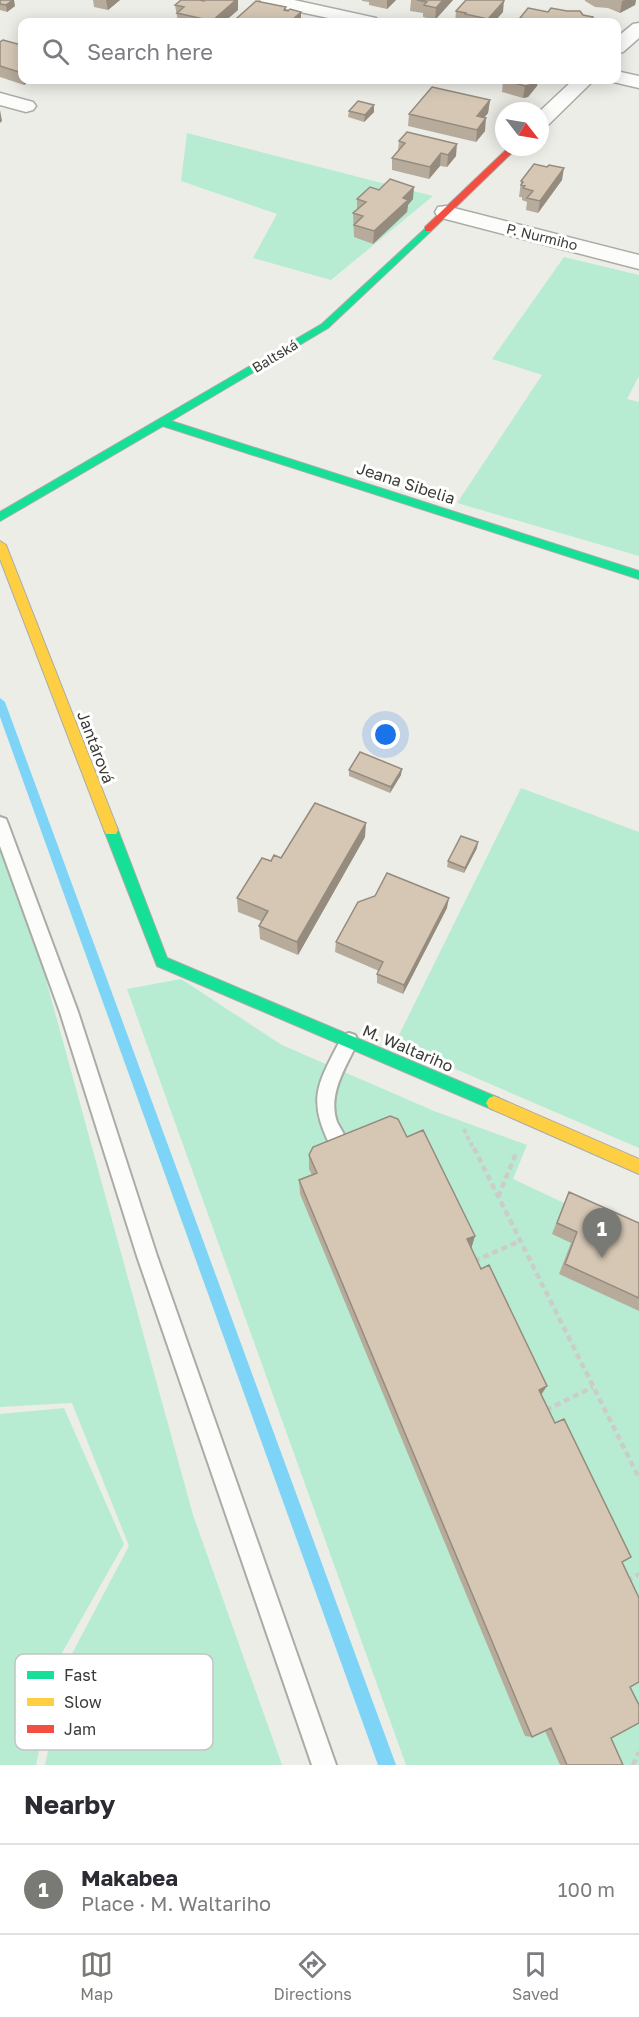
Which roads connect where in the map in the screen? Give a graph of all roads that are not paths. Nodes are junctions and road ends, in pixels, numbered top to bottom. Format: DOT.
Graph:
graph roads {
  1 [pos="269,0"];
  2 [pos="352,18"];
  3 [pos="639,28"];
  4 [pos="621,44"];
  5 [pos="621,78"];
  6 [pos="639,82"];
  7 [pos="580,84"];
  8 [pos="0,99"];
  9 [pos="26,106"];
  10 [pos="549,113"];
  11 [pos="505,156"];
  12 [pos="446,212"];
  13 [pos="639,262"];
  14 [pos="162,422"];
  15 [pos="0,518"];
  16 [pos="0,545"];
  17 [pos="639,575"];
  18 [pos="0,824"];
  19 [pos="162,962"];
  20 [pos="349,1041"];
  21 [pos="341,1147"];
  22 [pos="639,1167"];
  23 [pos="324,1765"];
  1 -- 2 [label="street"];
  3 -- 4 [label="street"];
  5 -- 6 [label="street"];
  7 -- 10 [label="street"];
  8 -- 9 [label="street"];
  11 -- 12 [label="street, Baltská"];
  12 -- 13 [label="street, P. Nurmiho"];
  12 -- 14 [label="street, Baltská"];
  14 -- 15 [label="street, Baltská"];
  14 -- 17 [label="street, Jeana Sibelia"];
  16 -- 19 [label="street, Jantárová"];
  18 -- 23 [label="lane"];
  19 -- 20 [label="street, M. Waltariho"];
  20 -- 21 [label="lane"];
  20 -- 22 [label="street, M. Waltariho"];
}
